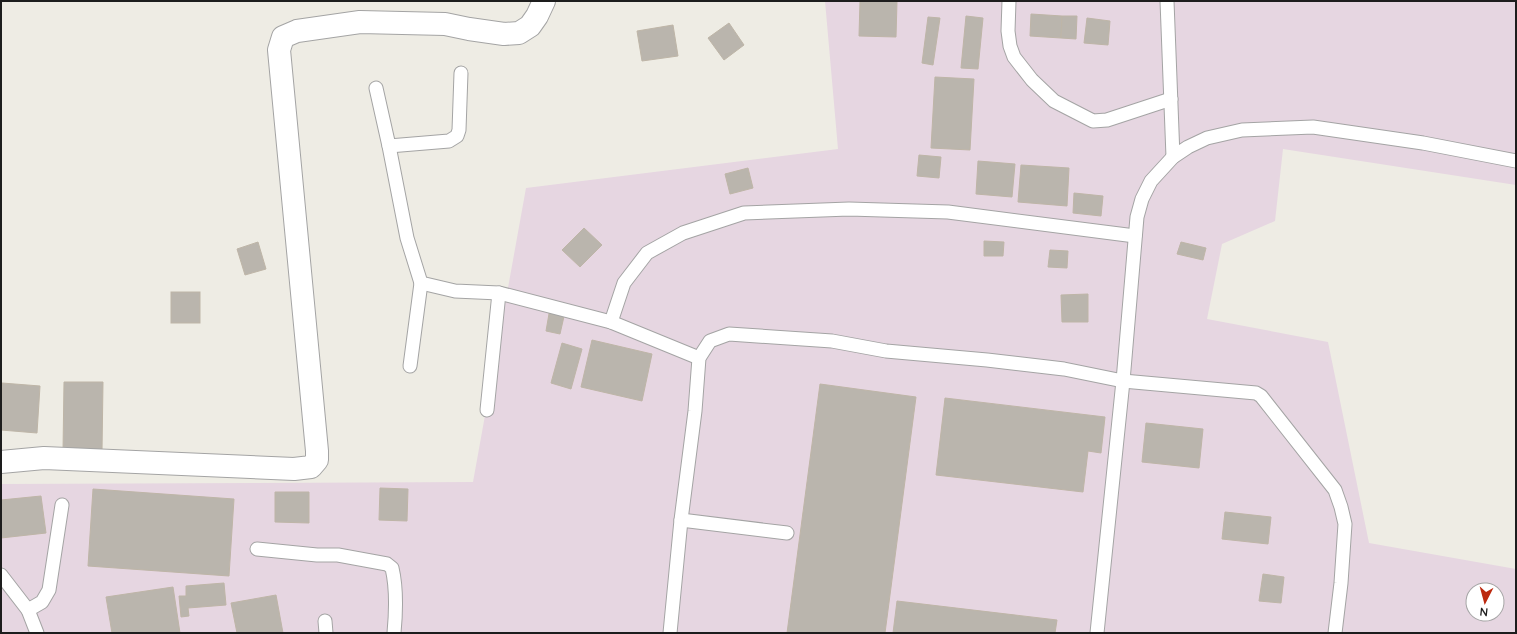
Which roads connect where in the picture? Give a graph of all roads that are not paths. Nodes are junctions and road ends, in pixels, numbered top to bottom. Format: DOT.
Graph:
graph roads {
  1 [pos="544,1"];
  2 [pos="1009,1"];
  3 [pos="1167,1"];
  4 [pos="461,73"];
  5 [pos="376,88"];
  6 [pos="1171,99"];
  7 [pos="389,146"];
  8 [pos="1173,157"];
  9 [pos="1516,160"];
  10 [pos="1135,236"];
  11 [pos="421,283"];
  12 [pos="499,293"];
  13 [pos="611,322"];
  14 [pos="699,358"];
  15 [pos="410,366"];
  16 [pos="1123,381"];
  17 [pos="487,410"];
  18 [pos="1,462"];
  19 [pos="62,505"];
  20 [pos="681,520"];
  21 [pos="787,533"];
  22 [pos="257,549"];
  23 [pos="1,575"];
  24 [pos="28,610"];
  25 [pos="37,633"];
  26 [pos="394,633"];
  27 [pos="670,633"];
  28 [pos="1097,633"];
  29 [pos="1335,633"];
  1 -- 18 [label="street"];
  2 -- 6 [label="lane"];
  3 -- 6 [label="lane"];
  4 -- 7 [label="lane"];
  5 -- 7 [label="lane"];
  6 -- 8 [label="lane"];
  7 -- 11 [label="lane"];
  8 -- 9 [label="lane"];
  8 -- 10 [label="lane"];
  10 -- 13 [label="lane"];
  10 -- 16 [label="lane"];
  11 -- 12 [label="lane"];
  11 -- 15 [label="lane"];
  12 -- 13 [label="lane"];
  12 -- 17 [label="lane"];
  13 -- 14 [label="lane"];
  14 -- 16 [label="lane"];
  14 -- 20 [label="lane"];
  16 -- 28 [label="lane"];
  16 -- 29 [label="lane"];
  19 -- 24 [label="lane"];
  20 -- 21 [label="lane"];
  20 -- 27 [label="lane"];
  22 -- 26 [label="lane"];
  23 -- 24 [label="lane"];
  24 -- 25 [label="lane"];
}
